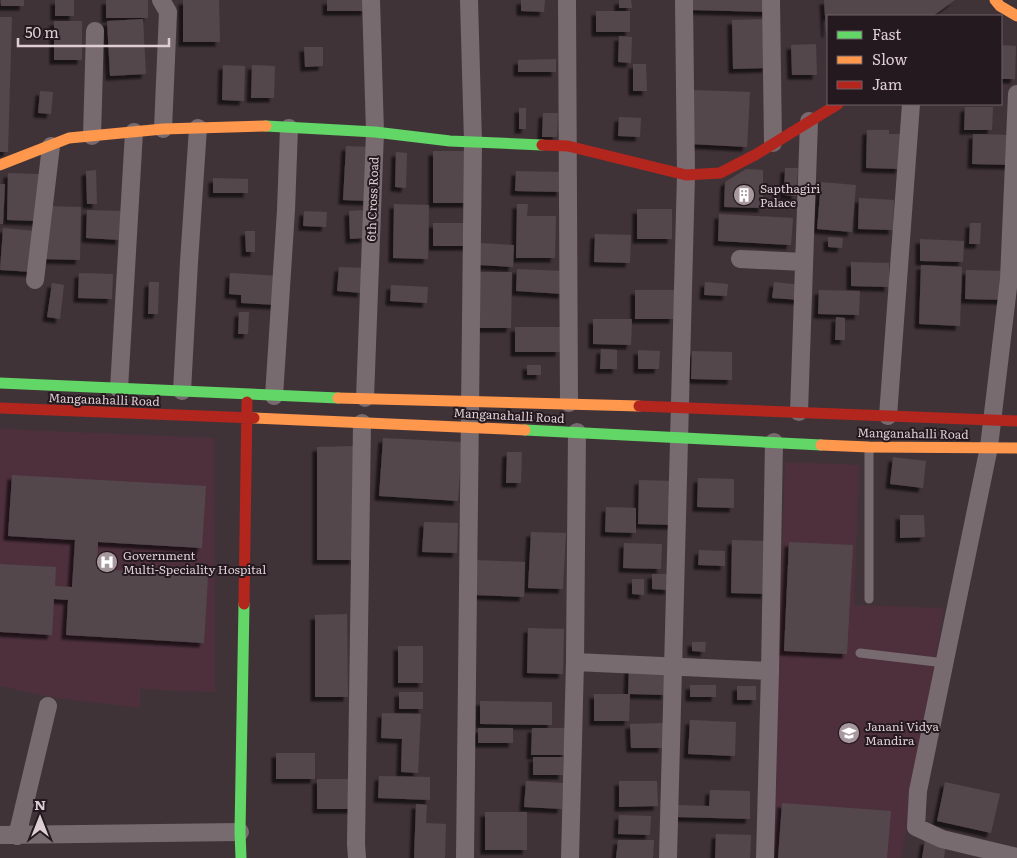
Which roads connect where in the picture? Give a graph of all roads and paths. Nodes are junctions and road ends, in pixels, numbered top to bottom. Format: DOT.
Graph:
graph roads {
  1 [pos="161,0"];
  2 [pos="371,0"];
  3 [pos="469,0"];
  4 [pos="568,0"];
  5 [pos="684,0"];
  6 [pos="770,0"];
  7 [pos="995,6"];
  8 [pos="1017,16"];
  9 [pos="95,31"];
  10 [pos="1017,94"];
  11 [pos="836,105"];
  12 [pos="911,105"];
  13 [pos="810,121"];
  14 [pos="198,128"];
  15 [pos="289,128"];
  16 [pos="163,129"];
  17 [pos="134,132"];
  18 [pos="375,132"];
  19 [pos="92,136"];
  20 [pos="473,142"];
  21 [pos="773,144"];
  22 [pos="51,146"];
  23 [pos="568,146"];
  24 [pos="0,165"];
  25 [pos="686,175"];
  26 [pos="740,259"];
  27 [pos="804,262"];
  28 [pos="36,280"];
  29 [pos="0,383"];
  30 [pos="119,389"];
  31 [pos="182,391"];
  32 [pos="247,395"];
  33 [pos="274,396"];
  34 [pos="365,398"];
  35 [pos="470,401"];
  36 [pos="569,403"];
  37 [pos="680,407"];
  38 [pos="0,408"];
  39 [pos="799,412"];
  40 [pos="888,416"];
  41 [pos="247,418"];
  42 [pos="993,420"];
  43 [pos="1017,420"];
  44 [pos="362,422"];
  45 [pos="470,427"];
  46 [pos="577,432"];
  47 [pos="680,437"];
  48 [pos="774,442"];
  49 [pos="869,447"];
  50 [pos="989,447"];
  51 [pos="1017,448"];
  52 [pos="869,599"];
  53 [pos="860,653"];
  54 [pos="575,662"];
  55 [pos="945,663"];
  56 [pos="672,667"];
  57 [pos="770,671"];
  58 [pos="48,706"];
  59 [pos="240,832"];
  60 [pos="8,836"];
  61 [pos="1017,857"];
  62 [pos="241,858"];
  63 [pos="357,858"];
  64 [pos="465,858"];
  65 [pos="570,858"];
  66 [pos="668,858"];
  67 [pos="765,858"];
  1 -- 16 [label="street"];
  2 -- 18 [label="street, 6th Cross Road"];
  3 -- 20 [label="street"];
  4 -- 23 [label="street"];
  5 -- 25 [label="street"];
  6 -- 21 [label="street"];
  7 -- 8 [label="main road"];
  9 -- 19 [label="street"];
  10 -- 42 [label="street"];
  11 -- 13 [label="main road"];
  12 -- 40 [label="street"];
  13 -- 21 [label="main road"];
  13 -- 27 [label="street"];
  14 -- 15 [label="main road"];
  14 -- 16 [label="main road"];
  14 -- 31 [label="street"];
  15 -- 18 [label="main road"];
  15 -- 33 [label="street"];
  16 -- 17 [label="main road"];
  17 -- 19 [label="main road"];
  17 -- 30 [label="street"];
  18 -- 20 [label="main road"];
  18 -- 34 [label="street, 6th Cross Road"];
  19 -- 22 [label="main road"];
  20 -- 23 [label="main road"];
  20 -- 35 [label="street"];
  21 -- 25 [label="main road"];
  22 -- 24 [label="main road"];
  22 -- 28 [label="street"];
  23 -- 25 [label="main road"];
  23 -- 36 [label="street"];
  25 -- 37 [label="street"];
  26 -- 27 [label="street"];
  27 -- 39 [label="street"];
  29 -- 30 [label="main road, Manganahalli Road"];
  30 -- 31 [label="main road, Manganahalli Road"];
  31 -- 32 [label="main road, Manganahalli Road"];
  32 -- 33 [label="main road, Manganahalli Road"];
  32 -- 41 [label="main road"];
  33 -- 34 [label="main road, Manganahalli Road"];
  34 -- 35 [label="main road, Manganahalli Road"];
  35 -- 36 [label="main road, Manganahalli Road"];
  35 -- 45 [label="street"];
  36 -- 37 [label="main road, Manganahalli Road"];
  37 -- 39 [label="main road, Manganahalli Road"];
  37 -- 47 [label="street"];
  38 -- 41 [label="main road, Manganahalli Road"];
  39 -- 40 [label="main road, Manganahalli Road"];
  40 -- 42 [label="main road, Manganahalli Road"];
  41 -- 44 [label="main road, Manganahalli Road"];
  41 -- 59 [label="main road"];
  42 -- 43 [label="main road, Manganahalli Road"];
  42 -- 50 [label="street"];
  44 -- 45 [label="main road, Manganahalli Road"];
  44 -- 63 [label="street"];
  45 -- 46 [label="main road, Manganahalli Road"];
  45 -- 64 [label="street"];
  46 -- 47 [label="main road, Manganahalli Road"];
  46 -- 54 [label="street"];
  47 -- 48 [label="main road, Manganahalli Road"];
  47 -- 56 [label="street"];
  48 -- 49 [label="main road, Manganahalli Road"];
  48 -- 57 [label="street"];
  49 -- 50 [label="main road, Manganahalli Road"];
  49 -- 52 [label="lane"];
  50 -- 51 [label="main road, Manganahalli Road"];
  50 -- 55 [label="street"];
  53 -- 55 [label="lane"];
  54 -- 56 [label="street"];
  54 -- 65 [label="street"];
  55 -- 61 [label="street"];
  56 -- 57 [label="street"];
  56 -- 66 [label="street"];
  57 -- 67 [label="street"];
  58 -- 60 [label="street"];
  59 -- 60 [label="street"];
  59 -- 62 [label="main road"];
}
